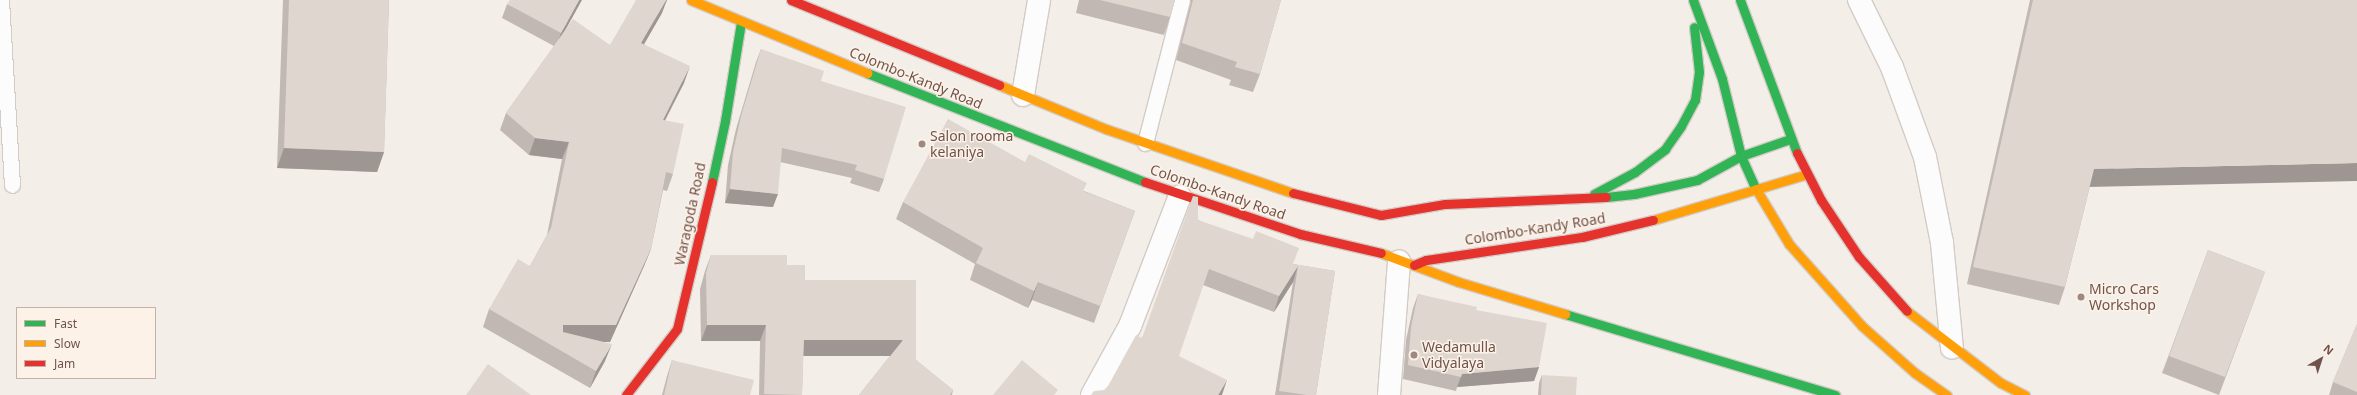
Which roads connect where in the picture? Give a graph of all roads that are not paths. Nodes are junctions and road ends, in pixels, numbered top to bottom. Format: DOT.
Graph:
graph roads {
  1 [pos="1,0"];
  2 [pos="691,0"];
  3 [pos="791,0"];
  4 [pos="1039,0"];
  5 [pos="1182,0"];
  6 [pos="1692,0"];
  7 [pos="1740,0"];
  8 [pos="1859,0"];
  9 [pos="734,6"];
  10 [pos="741,22"];
  11 [pos="1023,95"];
  12 [pos="1790,139"];
  13 [pos="1145,143"];
  14 [pos="1741,156"];
  15 [pos="1807,174"];
  16 [pos="12,186"];
  17 [pos="1755,188"];
  18 [pos="1180,196"];
  19 [pos="1584,199"];
  20 [pos="1406,263"];
  21 [pos="1952,348"];
  22 [pos="626,395"];
  23 [pos="1092,395"];
  24 [pos="1389,395"];
  25 [pos="1835,395"];
  26 [pos="1947,395"];
  27 [pos="2025,395"];
  1 -- 16 [label="lane"];
  2 -- 10 [label="main road, Colombo-Kandy Road"];
  3 -- 11 [label="main road, Colombo-Kandy Road"];
  4 -- 11 [label="street"];
  5 -- 13 [label="lane"];
  6 -- 14 [label="main road"];
  6 -- 19 [label="main road"];
  7 -- 12 [label="main road"];
  8 -- 21 [label="street"];
  9 -- 10 [label="main road"];
  10 -- 18 [label="main road, Colombo-Kandy Road"];
  10 -- 22 [label="main road, Waragoda Road"];
  11 -- 13 [label="main road, Colombo-Kandy Road"];
  12 -- 14 [label="main road, Colombo-Kandy Road"];
  12 -- 15 [label="main road"];
  13 -- 19 [label="main road, Colombo-Kandy Road"];
  14 -- 17 [label="main road"];
  14 -- 19 [label="main road, Colombo-Kandy Road"];
  15 -- 17 [label="main road, Colombo-Kandy Road"];
  15 -- 21 [label="main road"];
  17 -- 20 [label="main road, Colombo-Kandy Road"];
  17 -- 26 [label="main road"];
  18 -- 20 [label="main road, Colombo-Kandy Road"];
  18 -- 23 [label="street"];
  20 -- 24 [label="street"];
  20 -- 25 [label="main road"];
  21 -- 27 [label="main road"];
}
